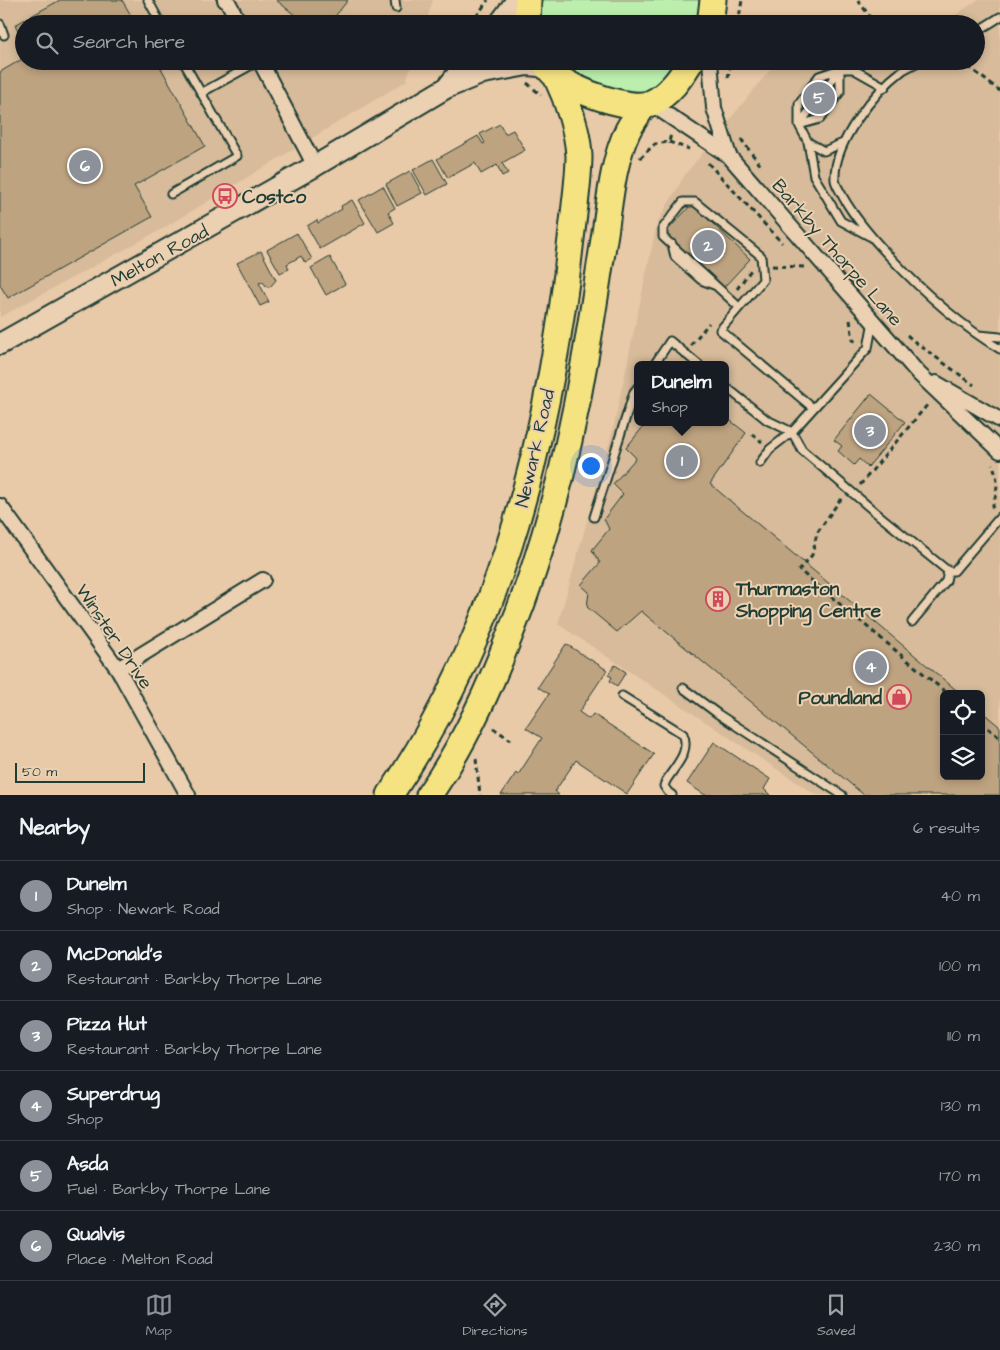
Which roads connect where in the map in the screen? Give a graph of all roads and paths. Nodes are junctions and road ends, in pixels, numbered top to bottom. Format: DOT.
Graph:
graph roads {
  1 [pos="148,0"];
  2 [pos="488,0"];
  3 [pos="517,0"];
  4 [pos="528,0"];
  5 [pos="742,0"];
  6 [pos="858,0"];
  7 [pos="227,1"];
  8 [pos="156,15"];
  9 [pos="235,15"];
  10 [pos="478,15"];
  11 [pos="506,15"];
  12 [pos="527,15"];
  13 [pos="740,15"];
  14 [pos="869,15"];
  15 [pos="1000,17"];
  16 [pos="0,24"];
  17 [pos="985,26"];
  18 [pos="4,35"];
  19 [pos="188,70"];
  20 [pos="243,70"];
  21 [pos="264,70"];
  22 [pos="461,70"];
  23 [pos="498,70"];
  24 [pos="551,70"];
  25 [pos="552,70"];
  26 [pos="685,70"];
  27 [pos="711,70"];
  28 [pos="730,70"];
  29 [pos="837,70"];
  30 [pos="839,70"];
  31 [pos="840,70"];
  32 [pos="855,70"];
  33 [pos="904,70"];
  34 [pos="973,70"];
  35 [pos="727,87"];
  36 [pos="884,87"];
  37 [pos="446,88"];
  38 [pos="1000,91"];
  39 [pos="201,93"];
  40 [pos="647,104"];
  41 [pos="799,125"];
  42 [pos="740,134"];
  43 [pos="669,142"];
  44 [pos="808,142"];
  45 [pos="843,143"];
  46 [pos="690,150"];
  47 [pos="729,156"];
  48 [pos="703,159"];
  49 [pos="315,166"];
  50 [pos="765,171"];
  51 [pos="171,194"];
  52 [pos="872,237"];
  53 [pos="787,248"];
  54 [pos="798,261"];
  55 [pos="810,274"];
  56 [pos="739,307"];
  57 [pos="850,317"];
  58 [pos="873,321"];
  59 [pos="902,330"];
  60 [pos="977,335"];
  61 [pos="1000,337"];
  62 [pos="0,343"];
  63 [pos="868,348"];
  64 [pos="1000,349"];
  65 [pos="657,361"];
  66 [pos="695,361"];
  67 [pos="918,373"];
  68 [pos="729,389"];
  69 [pos="980,390"];
  70 [pos="634,392"];
  71 [pos="930,401"];
  72 [pos="813,408"];
  73 [pos="1000,420"];
  74 [pos="792,432"];
  75 [pos="752,434"];
  76 [pos="770,449"];
  77 [pos="995,456"];
  78 [pos="760,462"];
  79 [pos="833,493"];
  80 [pos="853,494"];
  81 [pos="840,500"];
  82 [pos="0,506"];
  83 [pos="594,517"];
  84 [pos="999,517"];
  85 [pos="948,571"];
  86 [pos="263,580"];
  87 [pos="912,622"];
  88 [pos="118,668"];
  89 [pos="683,688"];
  90 [pos="943,690"];
  91 [pos="622,696"];
  92 [pos="985,725"];
  93 [pos="493,728"];
  94 [pos="1000,738"];
  95 [pos="511,740"];
  96 [pos="476,759"];
  97 [pos="188,795"];
  98 [pos="390,795"];
  99 [pos="429,795"];
  100 [pos="480,795"];
  101 [pos="672,795"];
  102 [pos="842,795"];
  1 -- 8 [label="lane"];
  2 -- 10 [label="path"];
  3 -- 11 [label="street"];
  4 -- 12 [label="highway"];
  5 -- 13 [label="path"];
  6 -- 14 [label="path"];
  7 -- 9 [label="street"];
  15 -- 17 [label="lane"];
  16 -- 18 [label="lane"];
  19 -- 39 [label="lane"];
  20 -- 39 [label="lane"];
  21 -- 49 [label="street"];
  22 -- 37 [label="street"];
  23 -- 37 [label="street"];
  24 -- 98 [label="highway, Newark Road"];
  25 -- 40 [label="highway"];
  26 -- 40 [label="highway"];
  27 -- 47 [label="street, Barkby Thorpe Lane"];
  28 -- 35 [label="path"];
  29 -- 41 [label="lane"];
  30 -- 41 [label="lane"];
  31 -- 41 [label="lane"];
  32 -- 36 [label="lane"];
  33 -- 36 [label="lane"];
  34 -- 38 [label="path"];
  36 -- 45 [label="lane"];
  37 -- 49 [label="street, Melton Road"];
  39 -- 51 [label="lane"];
  40 -- 47 [label="street, Barkby Thorpe Lane"];
  40 -- 99 [label="highway, Newark Road"];
  41 -- 44 [label="lane"];
  42 -- 50 [label="path"];
  43 -- 46 [label="path"];
  44 -- 45 [label="lane"];
  44 -- 52 [label="lane"];
  45 -- 52 [label="lane"];
  47 -- 58 [label="street, Barkby Thorpe Lane"];
  48 -- 53 [label="path"];
  49 -- 62 [label="street, Melton Road"];
  52 -- 60 [label="lane"];
  54 -- 55 [label="path"];
  56 -- 56 [label="lane"];
  56 -- 72 [label="lane"];
  57 -- 63 [label="path"];
  58 -- 63 [label="lane"];
  58 -- 67 [label="street, Barkby Thorpe Lane"];
  59 -- 69 [label="path"];
  60 -- 61 [label="lane"];
  60 -- 64 [label="lane"];
  63 -- 72 [label="lane"];
  65 -- 66 [label="lane"];
  67 -- 73 [label="street, Barkby Thorpe Lane"];
  67 -- 77 [label="street, Barkby Thorpe Lane"];
  68 -- 74 [label="lane"];
  70 -- 83 [label="lane"];
  71 -- 80 [label="path"];
  72 -- 74 [label="lane"];
  74 -- 76 [label="lane"];
  74 -- 80 [label="lane"];
  75 -- 76 [label="path"];
  76 -- 78 [label="lane"];
  77 -- 84 [label="path"];
  79 -- 81 [label="path"];
  80 -- 81 [label="path"];
  80 -- 85 [label="lane"];
  81 -- 90 [label="path"];
  82 -- 88 [label="street, Winster Drive"];
  84 -- 85 [label="lane"];
  85 -- 87 [label="lane"];
  86 -- 88 [label="street"];
  88 -- 97 [label="street, Winster Drive"];
  89 -- 102 [label="lane"];
  91 -- 101 [label="lane"];
  92 -- 94 [label="path"];
  93 -- 95 [label="path"];
  96 -- 100 [label="path"];
}
